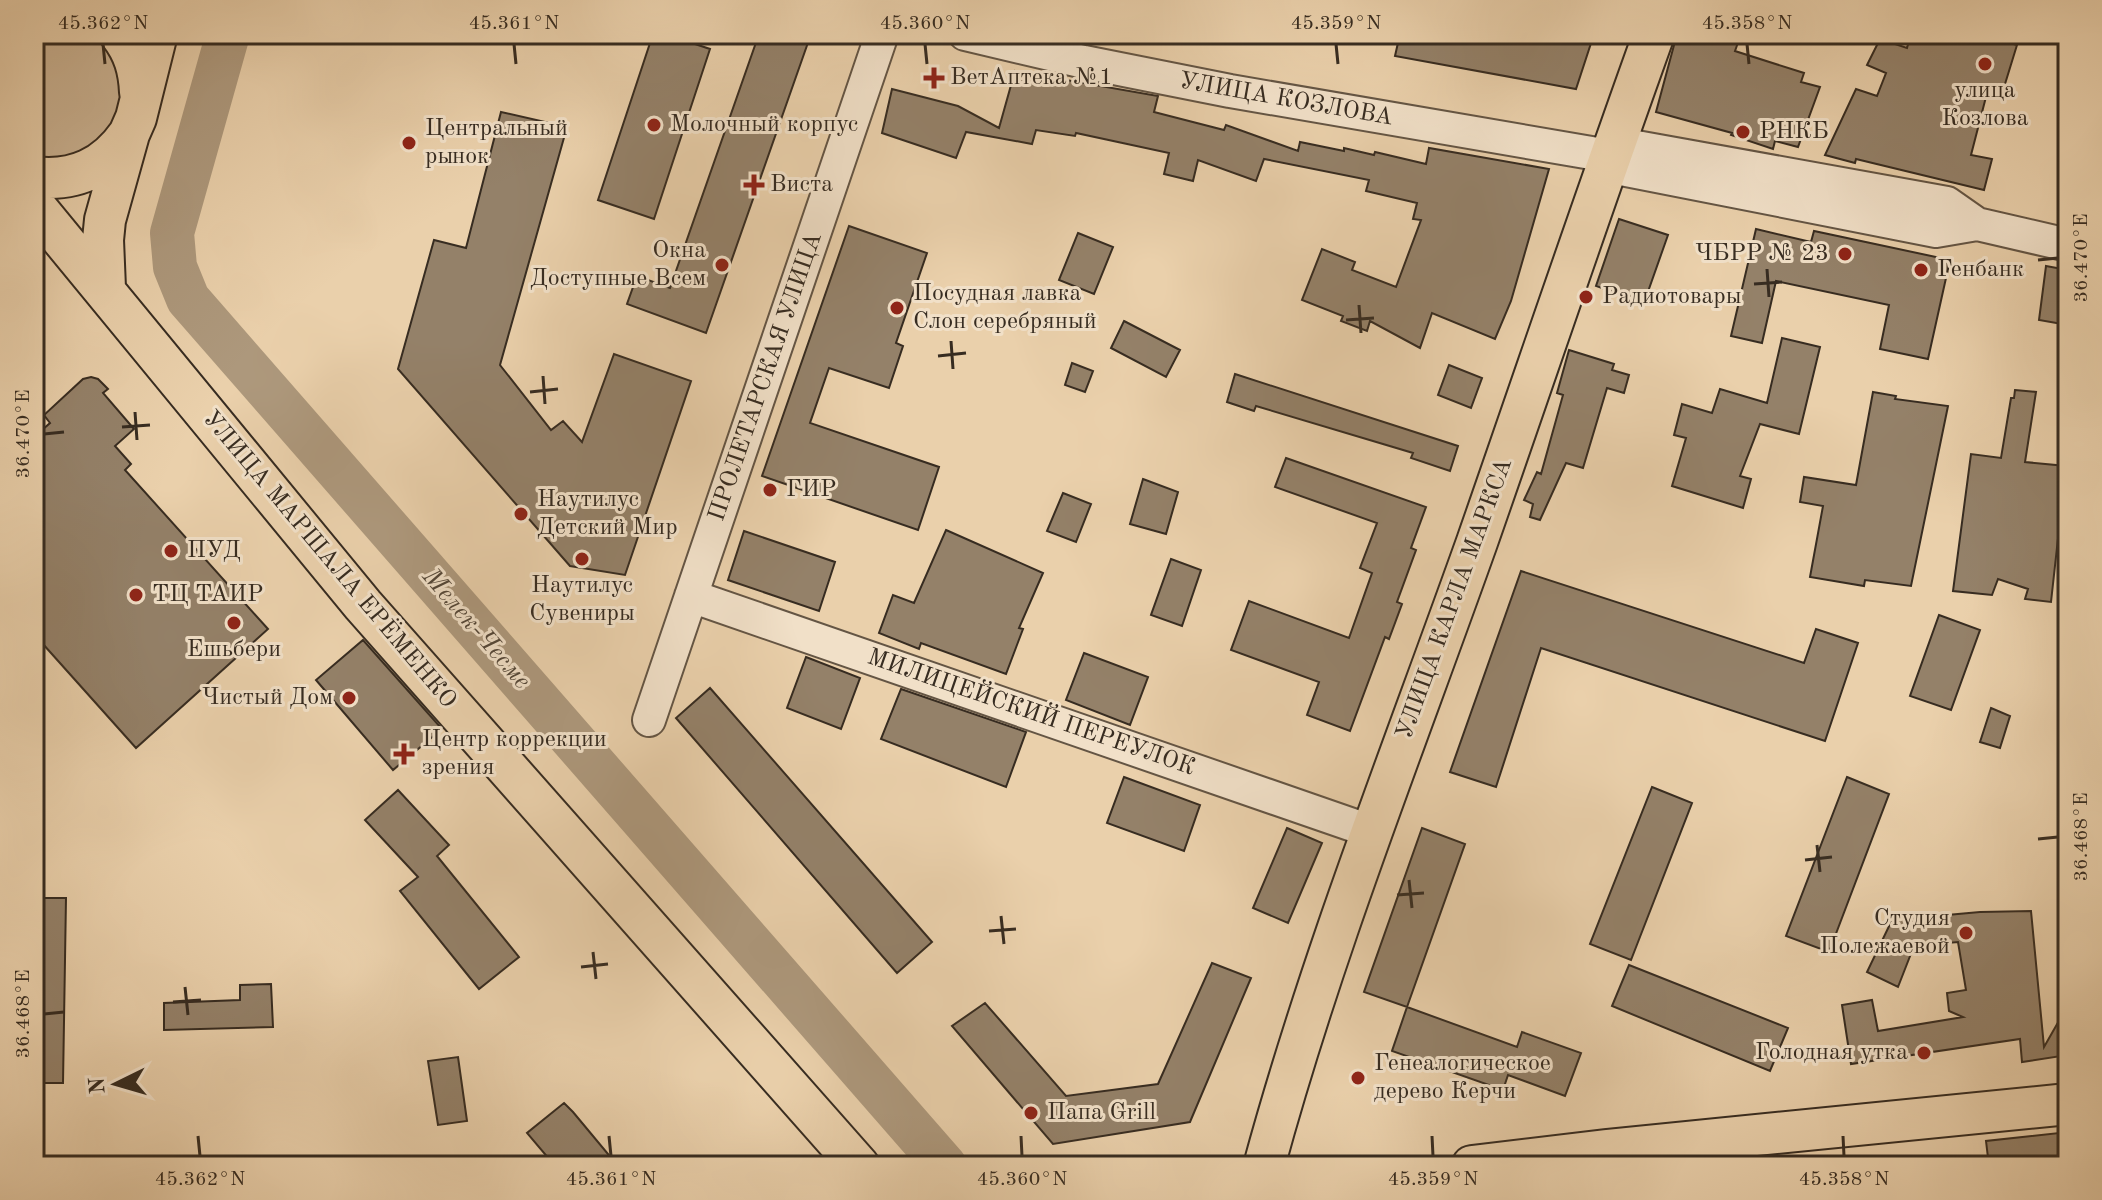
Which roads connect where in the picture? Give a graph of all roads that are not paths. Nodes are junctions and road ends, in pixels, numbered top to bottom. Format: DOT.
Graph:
graph roads {
  1 [pos="120,34"];
  2 [pos="157,34"];
  3 [pos="882,34"];
  4 [pos="965,34"];
  5 [pos="1654,34"];
  6 [pos="135,117"];
  7 [pos="1609,155"];
  8 [pos="34,177"];
  9 [pos="34,205"];
  10 [pos="2068,245"];
  11 [pos="105,288"];
  12 [pos="691,596"];
  13 [pos="649,720"];
  14 [pos="1370,831"];
  15 [pos="2068,1104"];
  16 [pos="859,1166"];
  17 [pos="1264,1166"];
  18 [pos="1472,1166"];
  1 -- 6 [label="main road"];
  2 -- 6 [label="main road"];
  3 -- 12 [label="street, ПРОЛЕТАРСКАЯ УЛИЦА"];
  4 -- 7 [label="street, УЛИЦА КОЗЛОВА"];
  5 -- 7 [label="main road, УЛИЦА КАРЛА МАРКСА"];
  6 -- 8 [label="main road"];
  6 -- 11 [label="main road"];
  7 -- 10 [label="street, УЛИЦА КОЗЛОВА"];
  7 -- 14 [label="main road, УЛИЦА КАРЛА МАРКСА"];
  9 -- 11 [label="main road, УЛИЦА МАРШАЛА ЕРЁМЕНКО"];
  11 -- 16 [label="main road, УЛИЦА МАРШАЛА ЕРЁМЕНКО"];
  12 -- 13 [label="street, ПРОЛЕТАРСКАЯ УЛИЦА"];
  12 -- 14 [label="street, МИЛИЦЕЙСКИЙ ПЕРЕУЛОК"];
  14 -- 17 [label="main road, УЛИЦА КАРЛА МАРКСА"];
  15 -- 18 [label="main road"];
}
